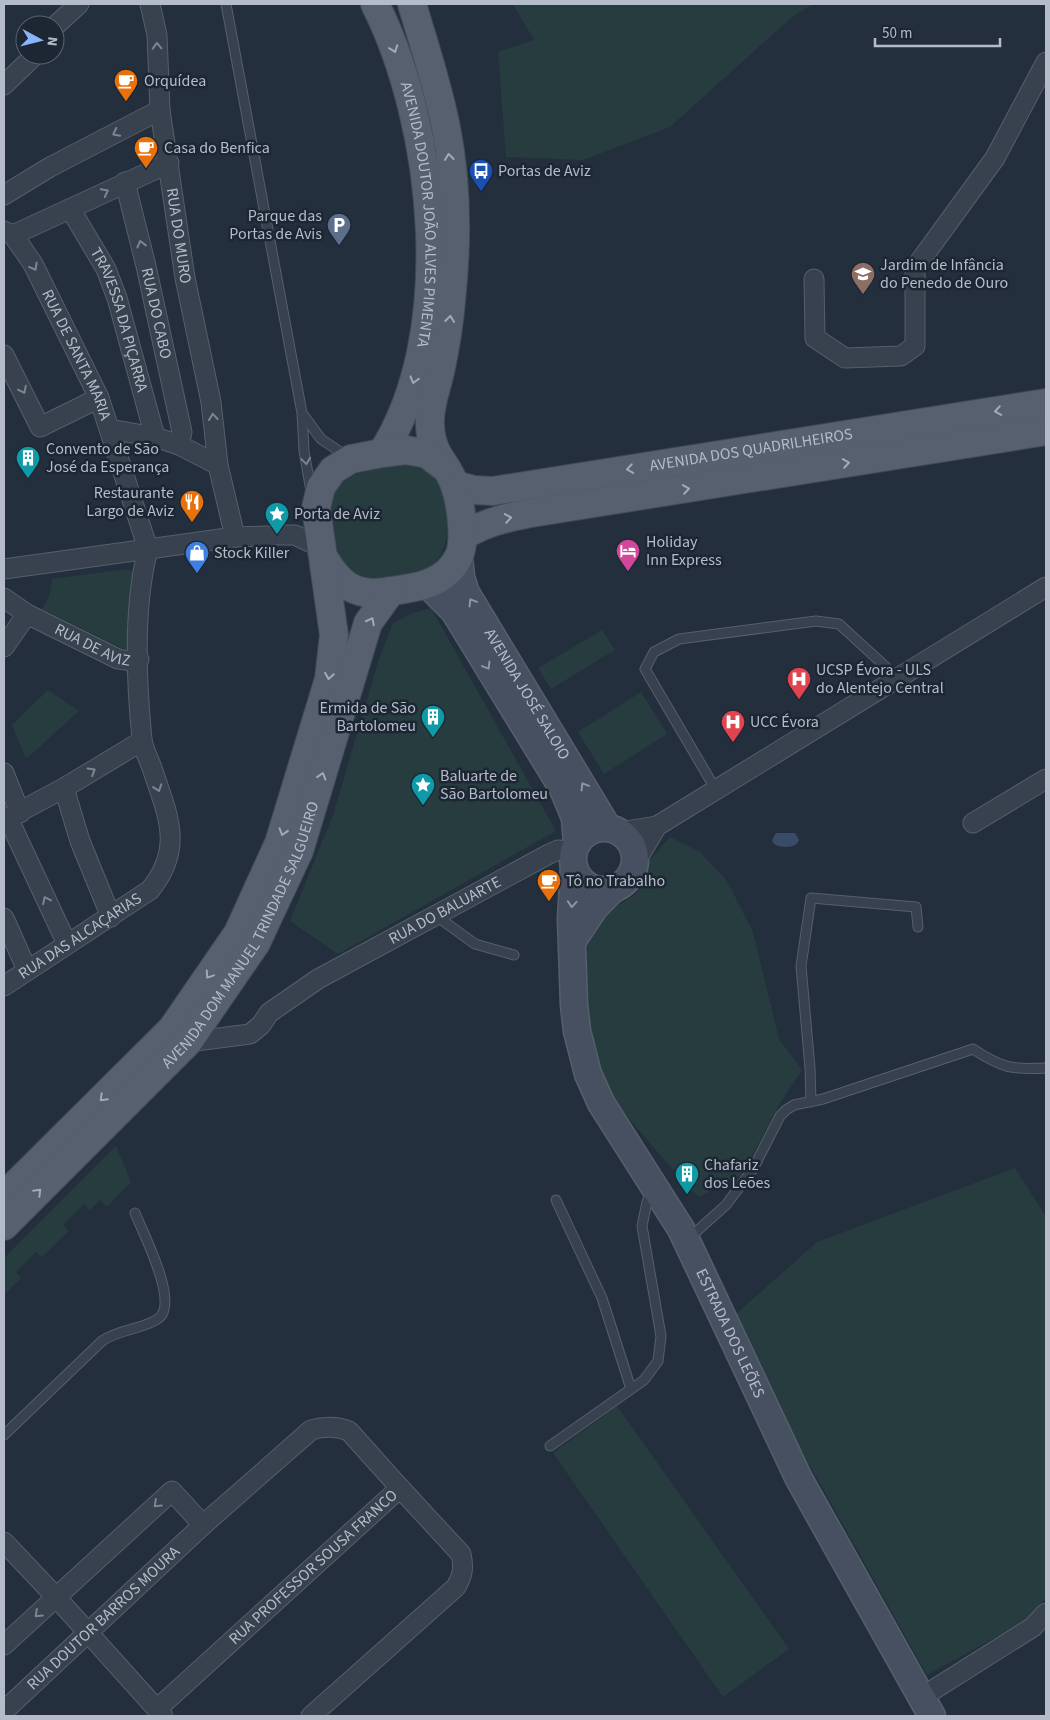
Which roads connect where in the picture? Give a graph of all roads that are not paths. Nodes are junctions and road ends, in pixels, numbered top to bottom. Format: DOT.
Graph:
graph roads {
  1 [pos="150,4"];
  2 [pos="226,4"];
  3 [pos="375,4"];
  4 [pos="404,4"];
  5 [pos="412,4"];
  6 [pos="426,50"];
  7 [pos="1046,62"];
  8 [pos="25,65"];
  9 [pos="4,85"];
  10 [pos="160,110"];
  11 [pos="169,163"];
  12 [pos="125,182"];
  13 [pos="4,195"];
  14 [pos="71,210"];
  15 [pos="6,232"];
  16 [pos="814,279"];
  17 [pos="4,355"];
  18 [pos="99,398"];
  19 [pos="1046,403"];
  20 [pos="302,413"];
  21 [pos="109,429"];
  22 [pos="1046,431"];
  23 [pos="155,437"];
  24 [pos="179,445"];
  25 [pos="382,453"];
  26 [pos="351,458"];
  27 [pos="218,465"];
  28 [pos="450,476"];
  29 [pos="316,508"];
  30 [pos="235,537"];
  31 [pos="461,546"];
  32 [pos="148,549"];
  33 [pos="323,553"];
  34 [pos="4,569"];
  35 [pos="428,585"];
  36 [pos="391,591"];
  37 [pos="1045,592"];
  38 [pos="4,598"];
  39 [pos="28,614"];
  40 [pos="4,647"];
  41 [pos="139,659"];
  42 [pos="898,679"];
  43 [pos="142,741"];
  44 [pos="4,773"];
  45 [pos="1046,779"];
  46 [pos="64,788"];
  47 [pos="716,790"];
  48 [pos="11,817"];
  49 [pos="973,823"];
  50 [pos="657,826"];
  51 [pos="614,830"];
  52 [pos="575,854"];
  53 [pos="635,863"];
  54 [pos="613,889"];
  55 [pos="434,915"];
  56 [pos="111,917"];
  57 [pos="4,918"];
  58 [pos="918,926"];
  59 [pos="573,940"];
  60 [pos="67,944"];
  61 [pos="514,955"];
  62 [pos="27,970"];
  63 [pos="4,986"];
  64 [pos="188,1042"];
  65 [pos="1046,1068"];
  66 [pos="811,1102"];
  67 [pos="655,1186"];
  68 [pos="4,1196"];
  69 [pos="556,1200"];
  70 [pos="135,1212"];
  71 [pos="4,1226"];
  72 [pos="687,1240"];
  73 [pos="631,1389"];
  74 [pos="4,1435"];
  75 [pos="550,1446"];
  76 [pos="400,1488"];
  77 [pos="203,1525"];
  78 [pos="4,1542"];
  79 [pos="56,1597"];
  80 [pos="1046,1613"];
  81 [pos="87,1632"];
  82 [pos="4,1646"];
  83 [pos="927,1707"];
  84 [pos="4,1711"];
  85 [pos="160,1713"];
  86 [pos="311,1716"];
  10 -- 1 [label="street, RUA DO MURO, one-way"];
  2 -- 20 [label="lane"];
  3 -- 25 [label="main road, AVENIDA DOUTOR JOÃO ALVES PIMENTA, one-way"];
  4 -- 6 [label="main road, AVENIDA DOUTOR JOÃO ALVES PIMENTA"];
  5 -- 6 [label="main road, AVENIDA DOUTOR JOÃO ALVES PIMENTA"];
  28 -- 6 [label="main road, AVENIDA DOUTOR JOÃO ALVES PIMENTA, one-way"];
  7 -- 16 [label="street"];
  8 -- 9 [label="street"];
  10 -- 11 [label="street, RUA DO MURO"];
  10 -- 13 [label="street, one-way"];
  11 -- 12 [label="street"];
  27 -- 11 [label="street, RUA DO MURO, one-way"];
  14 -- 12 [label="street, one-way"];
  24 -- 12 [label="street, RUA DO CABO, one-way"];
  14 -- 15 [label="street"];
  14 -- 23 [label="street, TRAVESSA DA PIÇARRA"];
  15 -- 18 [label="street, RUA DE SANTA MARIA, one-way"];
  17 -- 18 [label="street, one-way"];
  18 -- 21 [label="street, RUA DE SANTA MARIA"];
  19 -- 28 [label="main road, AVENIDA DOS QUADRILHEIROS, one-way"];
  20 -- 26 [label="lane"];
  20 -- 29 [label="lane, one-way"];
  21 -- 23 [label="street"];
  21 -- 32 [label="street, RUA DE SANTA MARIA"];
  31 -- 22 [label="main road, AVENIDA DOS QUADRILHEIROS, one-way"];
  23 -- 24 [label="street"];
  24 -- 27 [label="street"];
  25 -- 26 [label="main road, AVENIDA DOM MANUEL TRINDADE SALGUEIRO"];
  25 -- 28 [label="main road, AVENIDA DOM MANUEL TRINDADE SALGUEIRO"];
  26 -- 29 [label="main road, AVENIDA DOM MANUEL TRINDADE SALGUEIRO"];
  27 -- 30 [label="street, RUA DO MURO"];
  28 -- 31 [label="main road"];
  29 -- 33 [label="main road, AVENIDA DOM MANUEL TRINDADE SALGUEIRO"];
  30 -- 32 [label="street"];
  30 -- 33 [label="street"];
  31 -- 35 [label="main road, AVENIDA DOM MANUEL TRINDADE SALGUEIRO"];
  51 -- 31 [label="main road, AVENIDA JOSÉ SALOIO, one-way"];
  32 -- 34 [label="street"];
  32 -- 41 [label="street, RUA DE AVIZ"];
  33 -- 36 [label="main road, AVENIDA DOM MANUEL TRINDADE SALGUEIRO"];
  33 -- 68 [label="main road, AVENIDA DOM MANUEL TRINDADE SALGUEIRO, one-way"];
  35 -- 36 [label="main road, AVENIDA DOM MANUEL TRINDADE SALGUEIRO"];
  35 -- 52 [label="main road, AVENIDA JOSÉ SALOIO, one-way"];
  64 -- 36 [label="main road, AVENIDA DOM MANUEL TRINDADE SALGUEIRO, one-way"];
  37 -- 42 [label="street"];
  38 -- 39 [label="street, RUA DE AVIZ"];
  39 -- 40 [label="street"];
  39 -- 41 [label="street, RUA DE AVIZ"];
  41 -- 43 [label="street, RUA DAS ALCAÇARIAS"];
  42 -- 47 [label="street"];
  42 -- 47 [label="lane"];
  46 -- 43 [label="street, one-way"];
  43 -- 56 [label="street, RUA DAS ALCAÇARIAS, one-way"];
  44 -- 48 [label="street"];
  45 -- 49 [label="street"];
  46 -- 48 [label="street"];
  46 -- 56 [label="street"];
  47 -- 50 [label="street"];
  60 -- 48 [label="street, one-way"];
  50 -- 51 [label="street"];
  50 -- 53 [label="street"];
  51 -- 52 [label="main road"];
  51 -- 53 [label="main road"];
  52 -- 54 [label="main road"];
  52 -- 55 [label="street, RUA DO BALUARTE"];
  52 -- 59 [label="main road, AVENIDA JOSÉ SALOIO, one-way"];
  53 -- 54 [label="main road"];
  54 -- 59 [label="main road"];
  55 -- 61 [label="lane"];
  55 -- 64 [label="street, RUA DO BALUARTE"];
  56 -- 60 [label="street, RUA DAS ALCAÇARIAS"];
  57 -- 62 [label="street"];
  58 -- 66 [label="lane"];
  59 -- 67 [label="main road, ESTRADA DOS LEÕES"];
  60 -- 62 [label="street, RUA DAS ALCAÇARIAS"];
  62 -- 63 [label="street, RUA DAS ALCAÇARIAS"];
  71 -- 64 [label="main road, AVENIDA DOM MANUEL TRINDADE SALGUEIRO, one-way"];
  65 -- 66 [label="lane"];
  66 -- 72 [label="lane"];
  67 -- 72 [label="main road, ESTRADA DOS LEÕES"];
  67 -- 73 [label="lane"];
  69 -- 73 [label="lane"];
  70 -- 74 [label="lane"];
  72 -- 83 [label="main road, ESTRADA DOS LEÕES"];
  73 -- 75 [label="lane"];
  76 -- 77 [label="street, RUA DOUTOR BARROS MOURA"];
  76 -- 85 [label="street, RUA PROFESSOR SOUSA FRANCO"];
  76 -- 86 [label="street, RUA PROFESSOR SOUSA FRANCO"];
  77 -- 79 [label="street, one-way"];
  77 -- 81 [label="street, RUA DOUTOR BARROS MOURA"];
  78 -- 79 [label="street"];
  79 -- 81 [label="street"];
  79 -- 82 [label="street, one-way"];
  80 -- 83 [label="street"];
  81 -- 84 [label="street, RUA DOUTOR BARROS MOURA"];
  81 -- 85 [label="street"];
}
